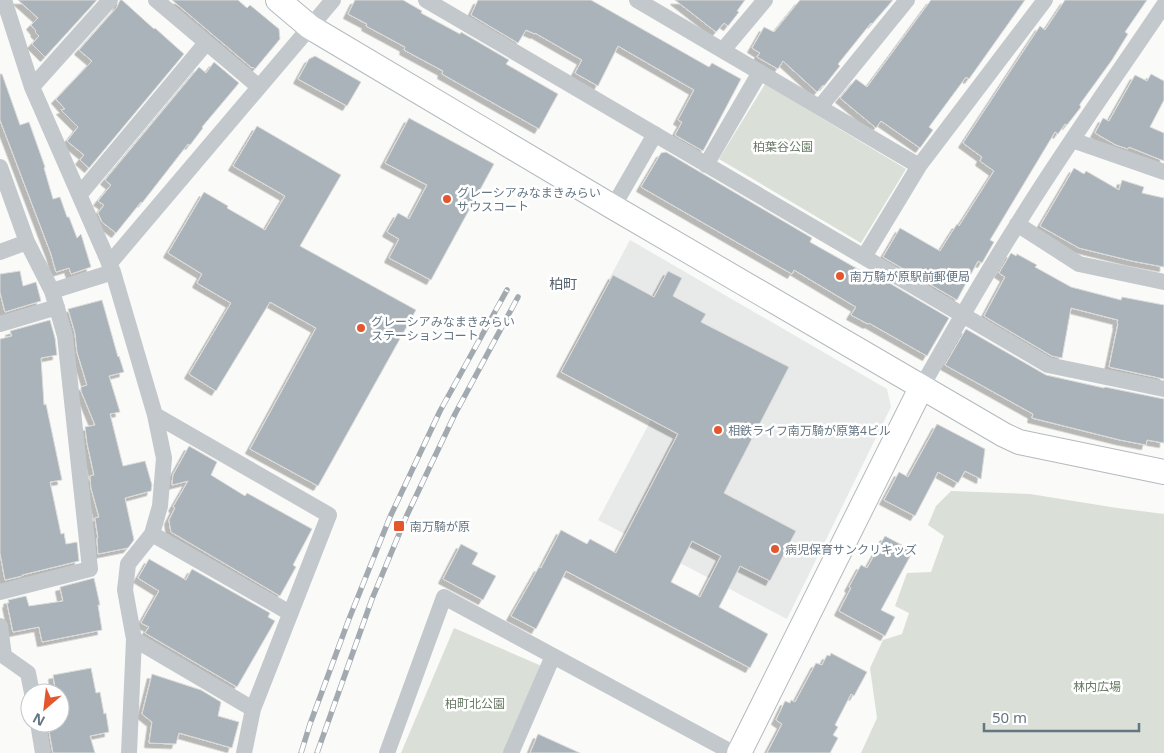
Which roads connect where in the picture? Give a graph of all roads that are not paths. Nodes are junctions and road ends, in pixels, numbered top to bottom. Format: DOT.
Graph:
graph roads {
  1 [pos="4,0"];
  2 [pos="110,0"];
  3 [pos="156,0"];
  4 [pos="278,0"];
  5 [pos="333,0"];
  6 [pos="426,0"];
  7 [pos="637,0"];
  8 [pos="765,0"];
  9 [pos="907,0"];
  10 [pos="1045,0"];
  11 [pos="1164,5"];
  12 [pos="310,27"];
  13 [pos="206,43"];
  14 [pos="723,50"];
  15 [pos="760,72"];
  16 [pos="32,87"];
  17 [pos="259,87"];
  18 [pos="820,108"];
  19 [pos="655,134"];
  20 [pos="1072,140"];
  21 [pos="706,164"];
  22 [pos="919,166"];
  23 [pos="0,167"];
  24 [pos="1164,172"];
  25 [pos="80,194"];
  26 [pos="613,207"];
  27 [pos="1017,224"];
  28 [pos="27,242"];
  29 [pos="0,252"];
  30 [pos="864,257"];
  31 [pos="111,268"];
  32 [pos="1164,282"];
  33 [pos="52,292"];
  34 [pos="57,307"];
  35 [pos="963,315"];
  36 [pos="0,324"];
  37 [pos="921,388"];
  38 [pos="1164,390"];
  39 [pos="155,415"];
  40 [pos="1164,472"];
  41 [pos="152,534"];
  42 [pos="0,592"];
  43 [pos="290,612"];
  44 [pos="0,626"];
  45 [pos="134,639"];
  46 [pos="552,656"];
  47 [pos="30,683"];
  48 [pos="253,709"];
  49 [pos="40,733"];
  50 [pos="43,753"];
  51 [pos="129,753"];
  52 [pos="244,753"];
  53 [pos="387,753"];
  54 [pos="511,753"];
  55 [pos="733,753"];
  56 [pos="738,753"];
  1 -- 16 [label="street"];
  2 -- 16 [label="street"];
  3 -- 13 [label="street"];
  4 -- 12 [label="street"];
  5 -- 12 [label="street"];
  6 -- 19 [label="street"];
  7 -- 14 [label="street"];
  8 -- 14 [label="street"];
  9 -- 18 [label="street"];
  10 -- 22 [label="street"];
  11 -- 20 [label="street"];
  12 -- 17 [label="street"];
  12 -- 26 [label="street"];
  13 -- 17 [label="street"];
  13 -- 25 [label="street"];
  14 -- 15 [label="street"];
  15 -- 18 [label="street"];
  15 -- 21 [label="street"];
  16 -- 25 [label="street"];
  17 -- 31 [label="street"];
  18 -- 22 [label="street"];
  19 -- 21 [label="street"];
  19 -- 26 [label="street"];
  20 -- 24 [label="street"];
  20 -- 27 [label="street"];
  21 -- 30 [label="street"];
  22 -- 30 [label="street"];
  23 -- 28 [label="street"];
  25 -- 31 [label="street"];
  26 -- 37 [label="street"];
  27 -- 32 [label="street"];
  27 -- 35 [label="street"];
  28 -- 29 [label="street"];
  28 -- 33 [label="street"];
  30 -- 35 [label="street"];
  31 -- 33 [label="street"];
  31 -- 39 [label="street"];
  33 -- 34 [label="street"];
  34 -- 36 [label="street"];
  34 -- 42 [label="street"];
  35 -- 37 [label="street"];
  35 -- 38 [label="street"];
  37 -- 40 [label="street"];
  37 -- 56 [label="street"];
  39 -- 41 [label="street"];
  39 -- 43 [label="street"];
  41 -- 43 [label="street"];
  41 -- 45 [label="street"];
  43 -- 48 [label="street"];
  44 -- 47 [label="street"];
  45 -- 48 [label="street"];
  45 -- 51 [label="street"];
  46 -- 53 [label="street"];
  46 -- 54 [label="street"];
  46 -- 55 [label="street"];
  48 -- 52 [label="street"];
  49 -- 50 [label="street"];
}
